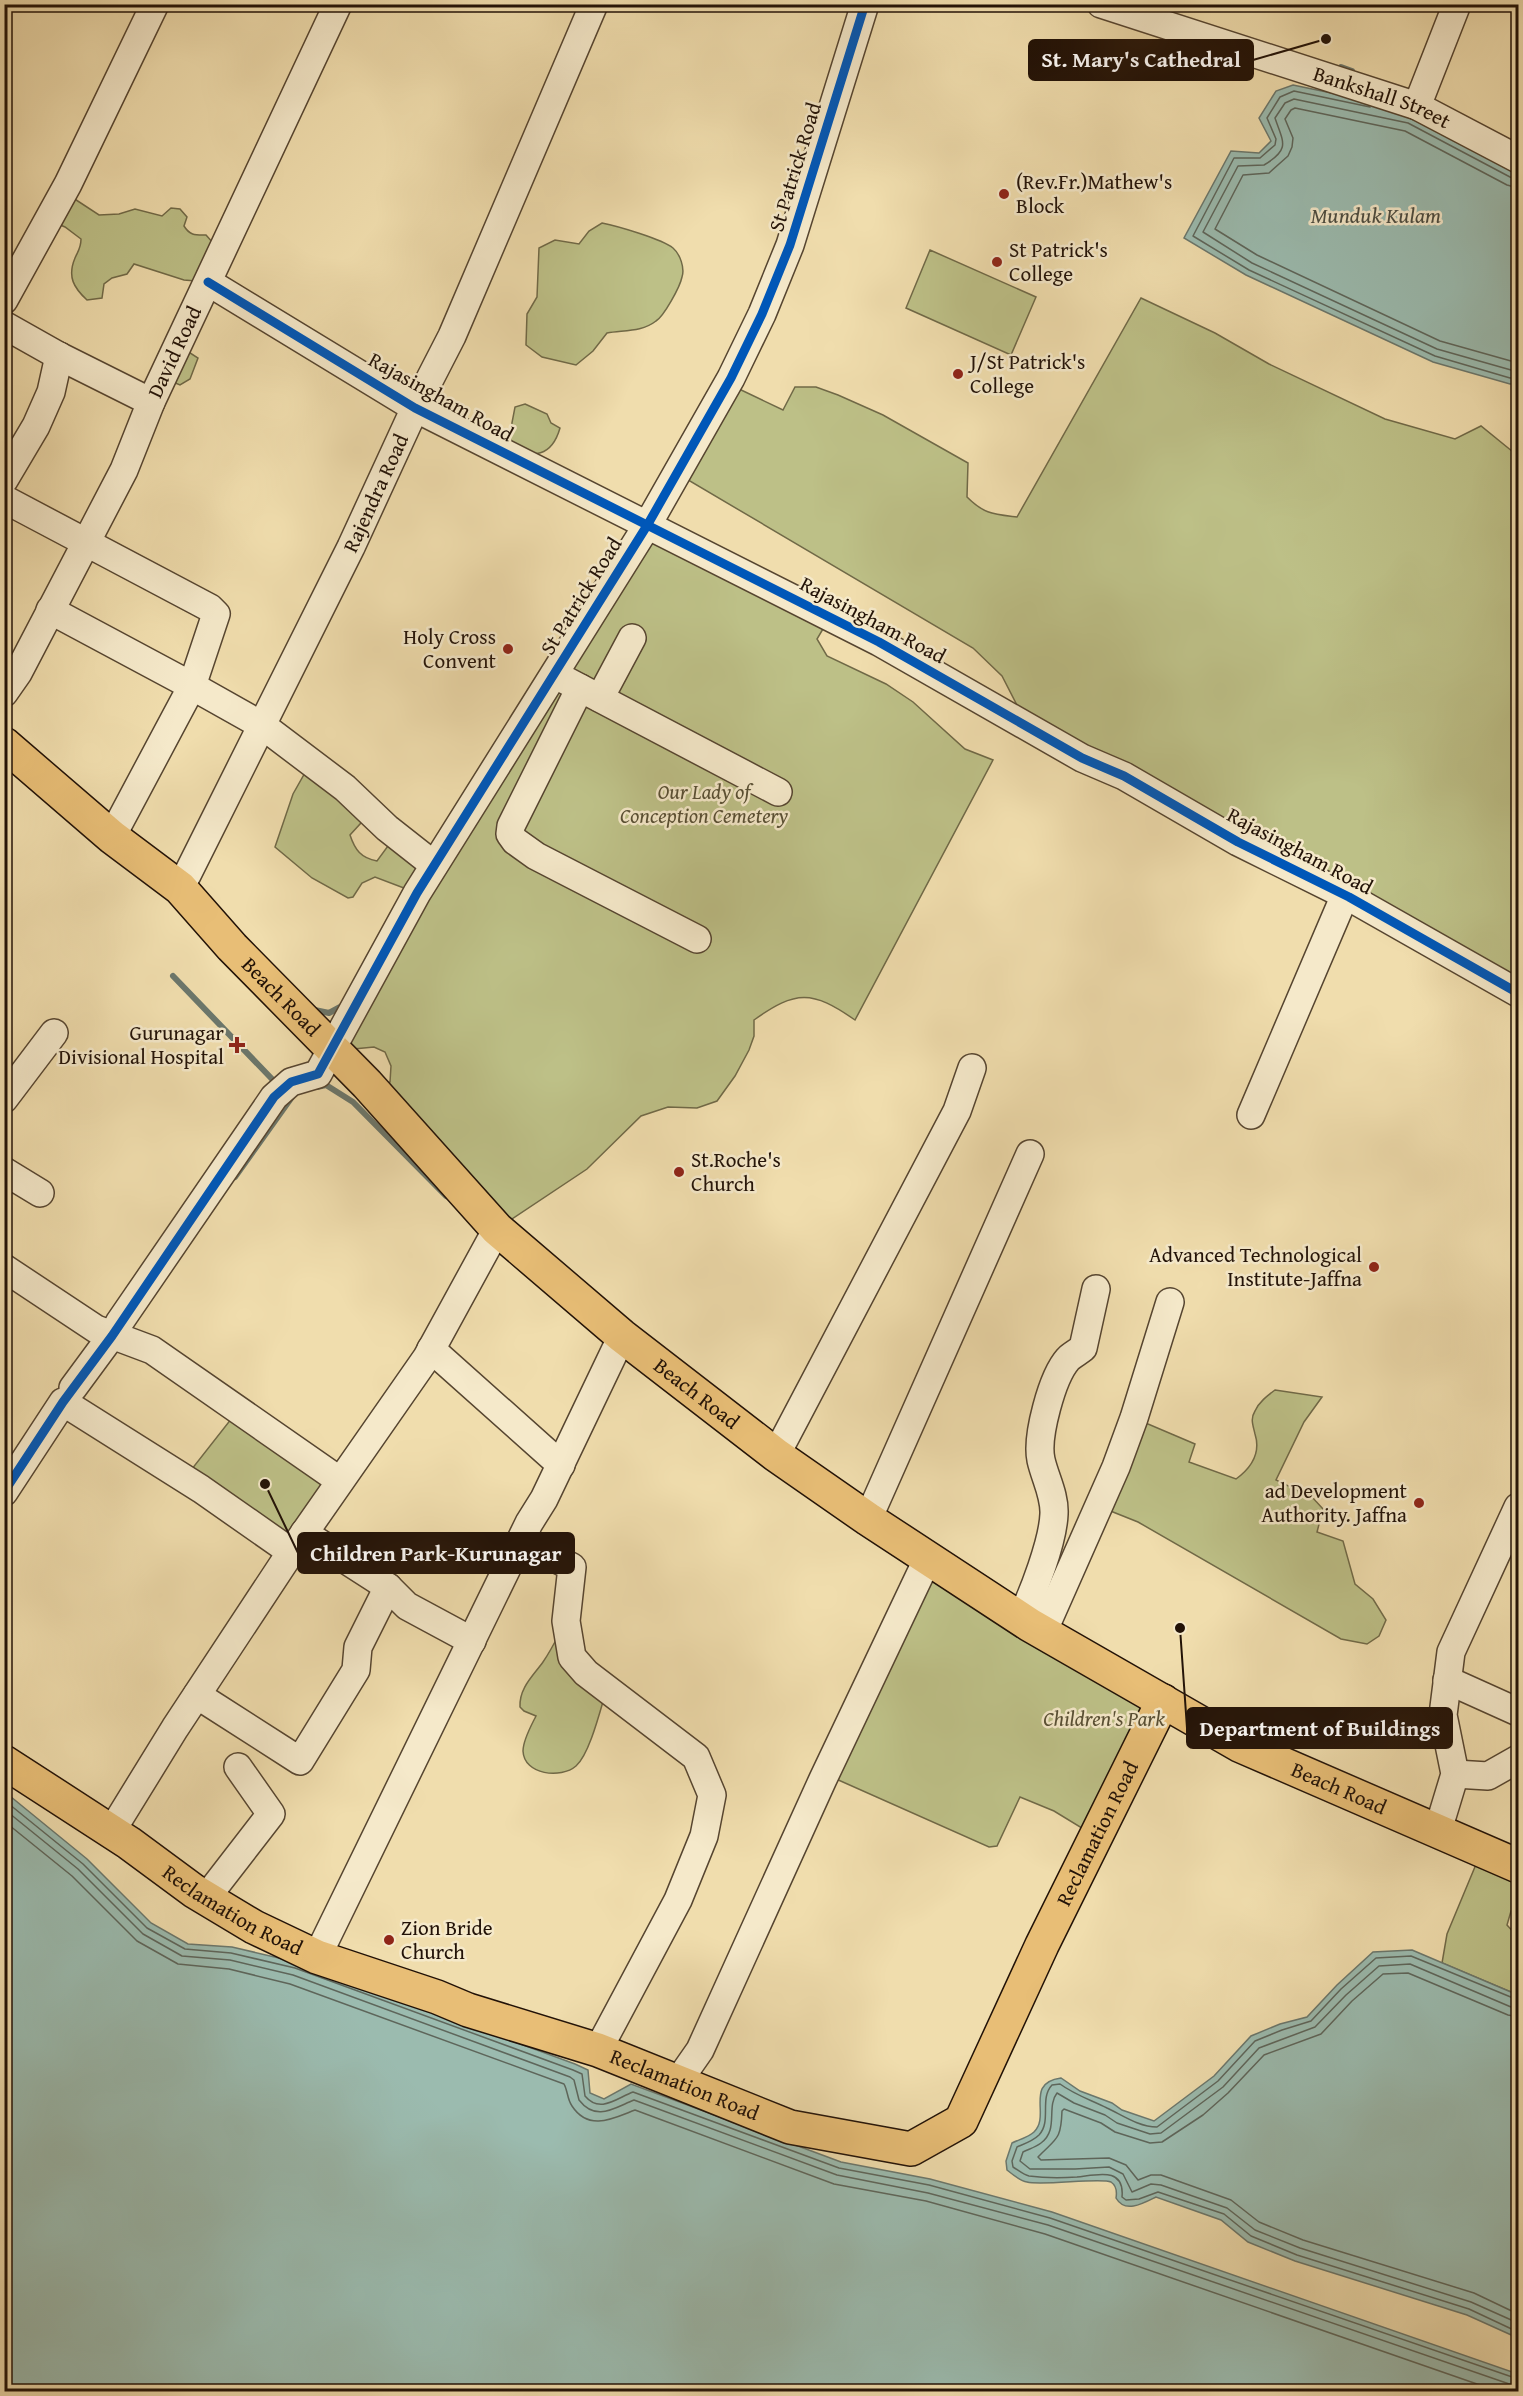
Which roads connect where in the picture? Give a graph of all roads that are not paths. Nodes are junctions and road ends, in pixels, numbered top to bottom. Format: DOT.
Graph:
graph roads {
  1 [pos="155,4"];
  2 [pos="338,4"];
  3 [pos="594,4"];
  4 [pos="865,4"];
  5 [pos="1101,4"];
  6 [pos="1457,4"];
  7 [pos="1417,106"];
  8 [pos="1518,159"];
  9 [pos="208,282"];
  10 [pos="4,300"];
  11 [pos="4,325"];
  12 [pos="59,356"];
  13 [pos="151,402"];
  14 [pos="415,408"];
  15 [pos="4,480"];
  16 [pos="4,499"];
  17 [pos="648,524"];
  18 [pos="85,542"];
  19 [pos="50,610"];
  20 [pos="632,638"];
  21 [pos="553,674"];
  22 [pos="192,686"];
  23 [pos="4,693"];
  24 [pos="590,693"];
  25 [pos="262,726"];
  26 [pos="4,744"];
  27 [pos="778,792"];
  28 [pos="118,825"];
  29 [pos="434,865"];
  30 [pos="187,875"];
  31 [pos="1345,896"];
  32 [pos="697,939"];
  33 [pos="1518,993"];
  34 [pos="54,1033"];
  35 [pos="332,1051"];
  36 [pos="972,1068"];
  37 [pos="4,1099"];
  38 [pos="1251,1115"];
  39 [pos="1030,1154"];
  40 [pos="4,1171"];
  41 [pos="40,1193"];
  42 [pos="496,1229"];
  43 [pos="4,1268"];
  44 [pos="1096,1289"];
  45 [pos="1170,1302"];
  46 [pos="115,1330"];
  47 [pos="622,1336"];
  48 [pos="431,1349"];
  49 [pos="73,1388"];
  50 [pos="776,1455"];
  51 [pos="561,1465"];
  52 [pos="340,1478"];
  53 [pos="4,1492"];
  54 [pos="1518,1507"];
  55 [pos="868,1520"];
  56 [pos="521,1541"];
  57 [pos="297,1543"];
  58 [pos="928,1558"];
  59 [pos="388,1587"];
  60 [pos="1032,1626"];
  61 [pos="472,1641"];
  62 [pos="1447,1680"];
  63 [pos="197,1695"];
  64 [pos="1162,1701"];
  65 [pos="1518,1712"];
  66 [pos="1518,1759"];
  67 [pos="4,1762"];
  68 [pos="238,1767"];
  69 [pos="1455,1774"];
  70 [pos="1438,1830"];
  71 [pos="111,1833"];
  72 [pos="1518,1866"];
  73 [pos="206,1898"];
  74 [pos="317,1957"];
  75 [pos="598,2050"];
  76 [pos="677,2084"];
  1 -- 10 [label="street"];
  2 -- 9 [label="street, David Road"];
  3 -- 14 [label="street, Rajendra Road"];
  4 -- 17 [label="street, St Patrick Road"];
  5 -- 7 [label="street, Bankshall Street"];
  6 -- 7 [label="street"];
  7 -- 8 [label="street, Bankshall Street"];
  9 -- 13 [label="street, David Road"];
  9 -- 14 [label="street, Rajasingham Road"];
  11 -- 12 [label="street"];
  12 -- 13 [label="street"];
  12 -- 15 [label="street"];
  13 -- 18 [label="street, David Road"];
  14 -- 17 [label="street, Rajasingham Road"];
  14 -- 25 [label="street, Rajendra Road"];
  16 -- 18 [label="street"];
  17 -- 21 [label="street, St Patrick Road"];
  17 -- 31 [label="street, Rajasingham Road"];
  18 -- 19 [label="street, David Road"];
  18 -- 22 [label="street"];
  19 -- 22 [label="street"];
  19 -- 23 [label="street, David Road"];
  20 -- 24 [label="street"];
  21 -- 24 [label="street"];
  21 -- 29 [label="street, St Patrick Road"];
  22 -- 25 [label="street"];
  22 -- 28 [label="street"];
  24 -- 27 [label="street"];
  24 -- 32 [label="street"];
  25 -- 29 [label="street"];
  25 -- 30 [label="street, Rajendra Road"];
  26 -- 35 [label="main road, Beach Road"];
  29 -- 35 [label="street, St Patrick Road"];
  31 -- 33 [label="street, Rajasingham Road"];
  31 -- 38 [label="street"];
  34 -- 37 [label="street"];
  35 -- 42 [label="main road, Beach Road"];
  35 -- 46 [label="street, St Patrick Road"];
  36 -- 50 [label="street"];
  39 -- 55 [label="street"];
  40 -- 41 [label="street"];
  42 -- 47 [label="main road, Beach Road"];
  42 -- 48 [label="street"];
  43 -- 46 [label="street"];
  44 -- 60 [label="street"];
  45 -- 60 [label="street"];
  46 -- 49 [label="street, St Patrick Road"];
  46 -- 52 [label="street"];
  47 -- 50 [label="main road, Beach Road"];
  47 -- 51 [label="street"];
  48 -- 51 [label="street"];
  48 -- 52 [label="street"];
  50 -- 55 [label="main road, Beach Road"];
  51 -- 56 [label="street"];
  52 -- 57 [label="street"];
  53 -- 57 [label="street"];
  54 -- 62 [label="street"];
  55 -- 58 [label="main road, Beach Road"];
  56 -- 61 [label="street"];
  56 -- 75 [label="street"];
  57 -- 59 [label="street"];
  57 -- 63 [label="street"];
  58 -- 60 [label="main road, Beach Road"];
  58 -- 76 [label="street"];
  59 -- 61 [label="street"];
  59 -- 63 [label="street"];
  60 -- 64 [label="main road, Beach Road"];
  61 -- 74 [label="street"];
  62 -- 65 [label="street"];
  62 -- 69 [label="street"];
  63 -- 71 [label="street"];
  64 -- 70 [label="main road, Beach Road"];
  64 -- 76 [label="main road, Reclamation Road"];
  66 -- 69 [label="street"];
  67 -- 71 [label="main road, Reclamation Road"];
  68 -- 73 [label="street"];
  69 -- 70 [label="street"];
  70 -- 72 [label="main road, Beach Road"];
  71 -- 73 [label="main road, Reclamation Road"];
  73 -- 74 [label="main road, Reclamation Road"];
  74 -- 75 [label="main road, Reclamation Road"];
  75 -- 76 [label="main road, Reclamation Road"];
}
